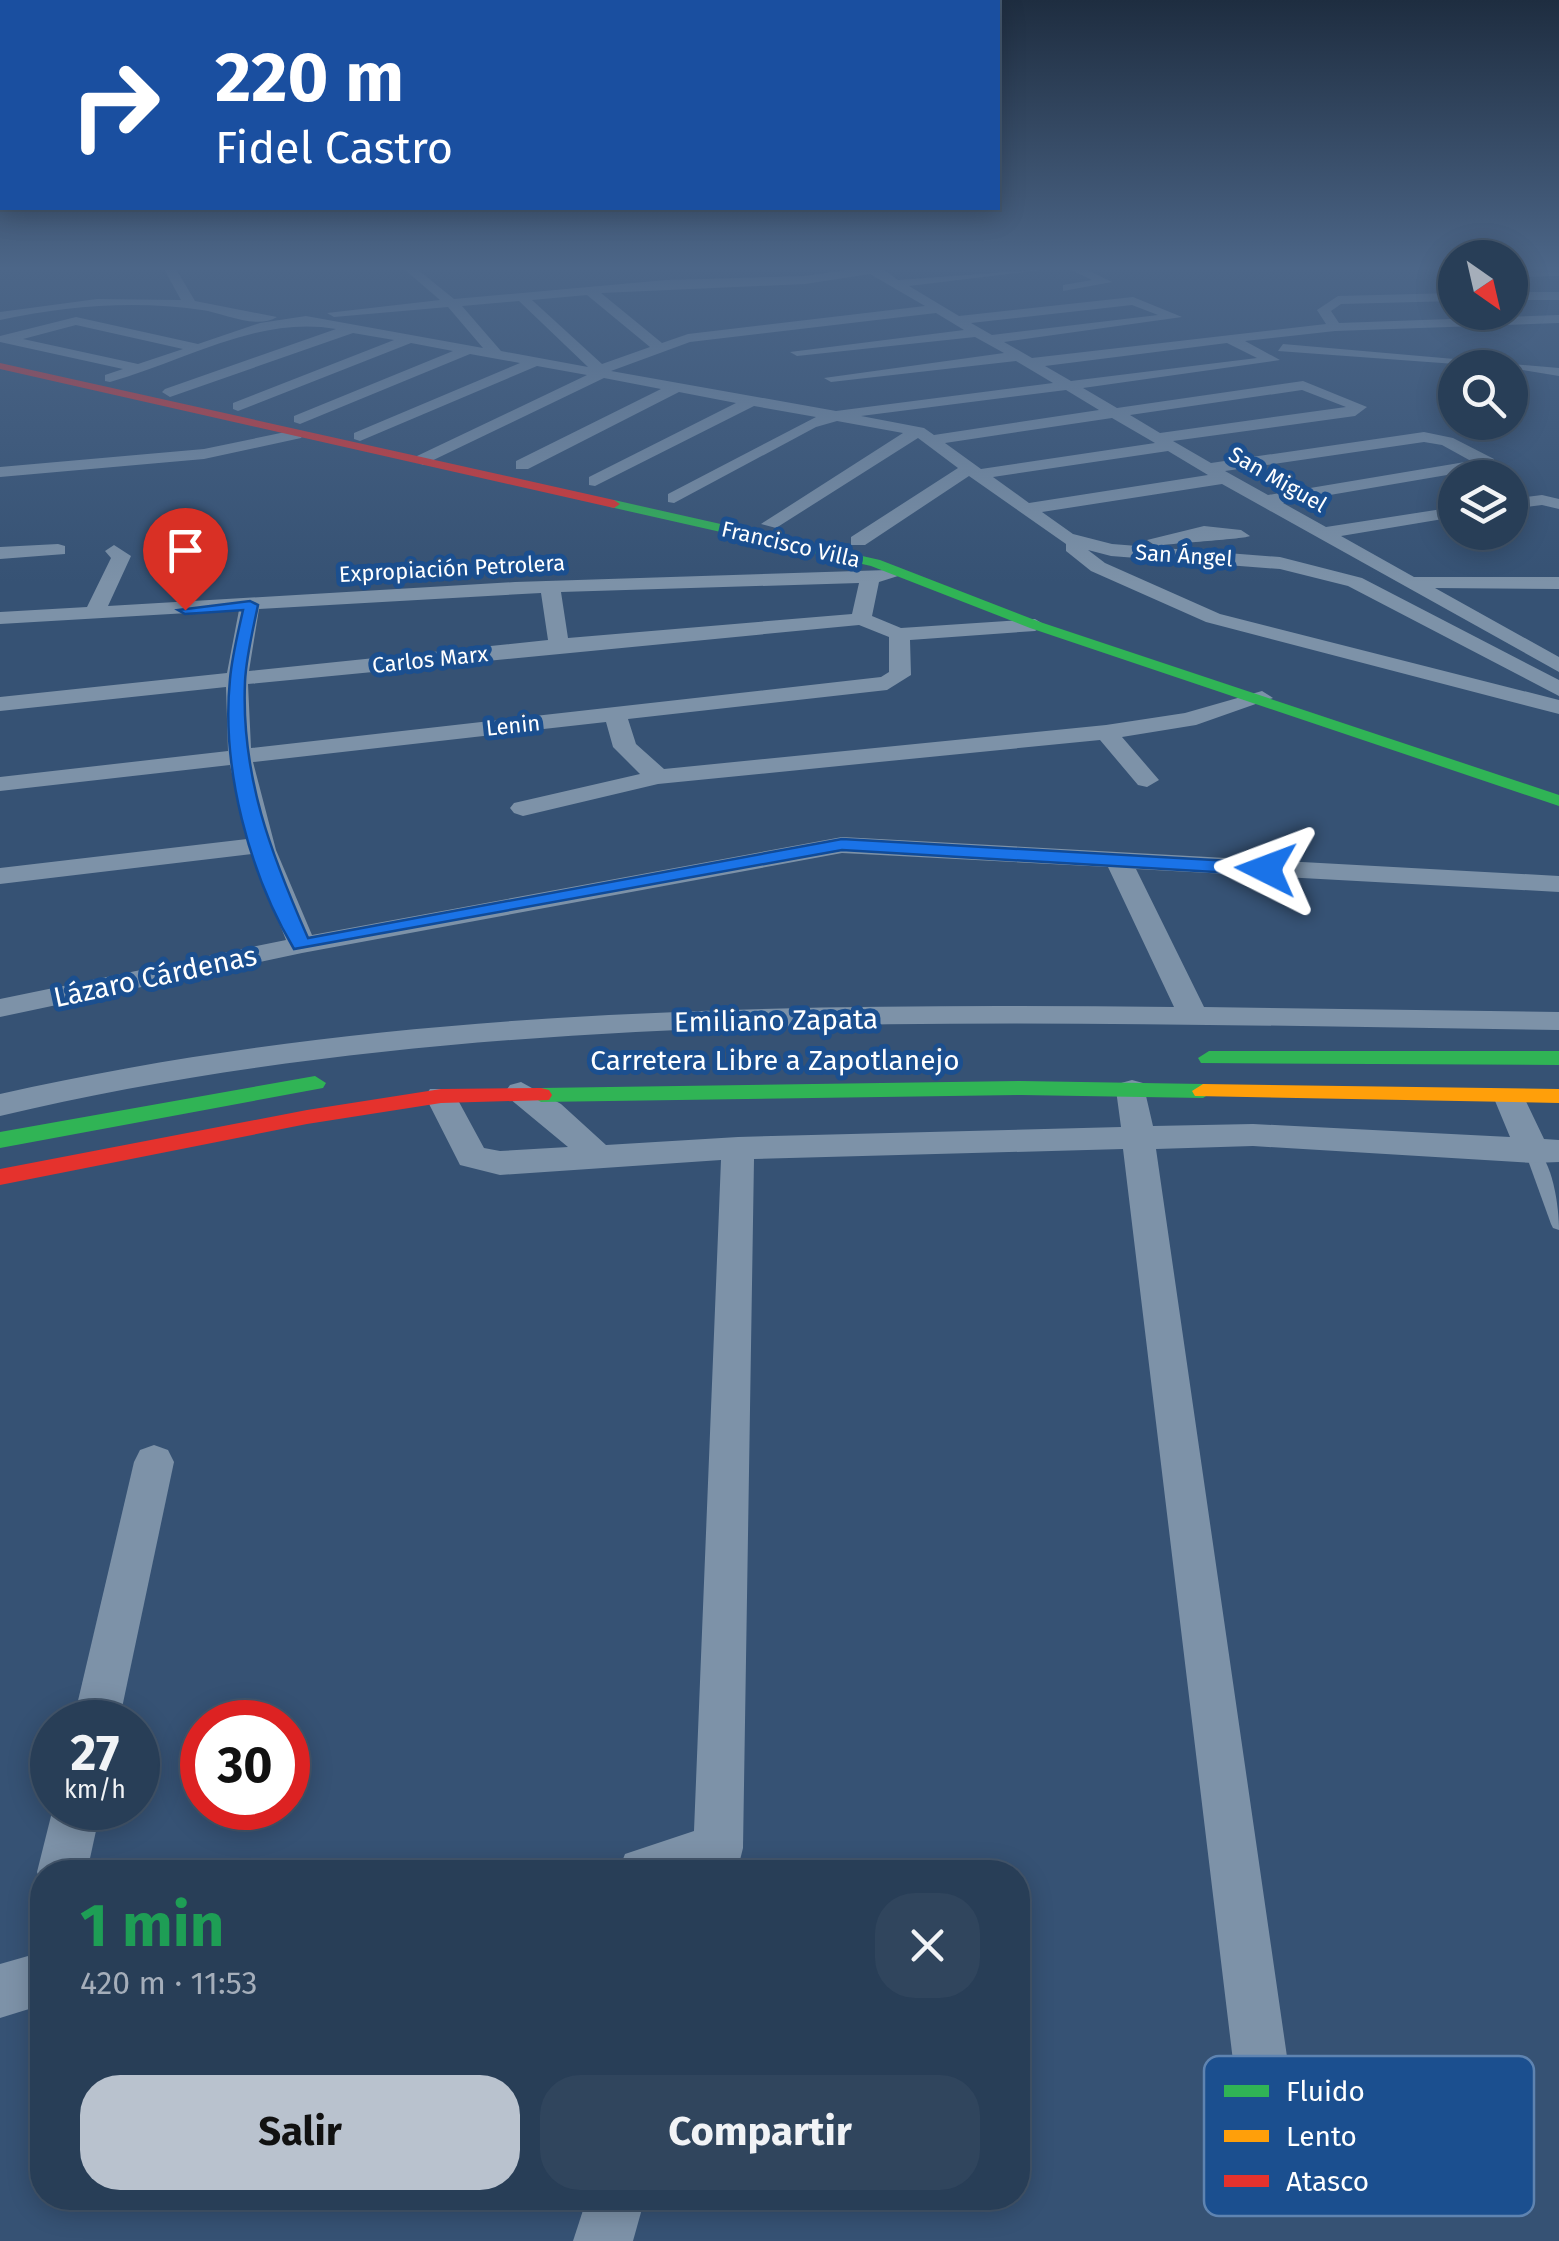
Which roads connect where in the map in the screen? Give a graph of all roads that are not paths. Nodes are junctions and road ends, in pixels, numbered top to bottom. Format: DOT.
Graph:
graph roads {
  1 [pos="37,374"];
  2 [pos="122,374"];
  3 [pos="223,374"];
  4 [pos="322,374"];
  5 [pos="411,374"];
  6 [pos="508,374"];
  7 [pos="598,374"];
  8 [pos="610,374"];
  9 [pos="824,374"];
  10 [pos="878,374"];
  11 [pos="1046,374"];
  12 [pos="1169,374"];
  13 [pos="110,378"];
  14 [pos="830,378"];
  15 [pos="679,386"];
  16 [pos="1066,386"];
  17 [pos="844,388"];
  18 [pos="170,392"];
  19 [pos="753,400"];
  20 [pos="238,406"];
  21 [pos="1116,413"];
  22 [pos="838,416"];
  23 [pos="298,427"];
  24 [pos="925,435"];
  25 [pos="360,436"];
  26 [pos="1163,442"];
  27 [pos="422,460"];
  28 [pos="522,466"];
  29 [pos="975,470"];
  30 [pos="0,472"];
  31 [pos="1216,473"];
  32 [pos="595,481"];
  33 [pos="674,498"];
  34 [pos="1266,500"];
  35 [pos="1528,502"];
  36 [pos="1559,504"];
  37 [pos="1026,508"];
  38 [pos="1438,515"];
  39 [pos="770,524"];
  40 [pos="1322,533"];
  41 [pos="1241,536"];
  42 [pos="1066,538"];
  43 [pos="858,541"];
  44 [pos="58,550"];
  45 [pos="1111,550"];
  46 [pos="114,552"];
  47 [pos="0,553"];
  48 [pos="907,574"];
  49 [pos="870,577"];
  50 [pos="1407,582"];
  51 [pos="1559,583"];
  52 [pos="550,588"];
  53 [pos="250,605"];
  54 [pos="95,612"];
  55 [pos="0,618"];
  56 [pos="861,620"];
  57 [pos="1035,624"];
  58 [pos="899,634"];
  59 [pos="1512,638"];
  60 [pos="1559,640"];
  61 [pos="1464,642"];
  62 [pos="559,645"];
  63 [pos="1559,666"];
  64 [pos="1401,668"];
  65 [pos="237,681"];
  66 [pos="1559,689"];
  67 [pos="1262,698"];
  68 [pos="0,704"];
  69 [pos="1559,707"];
  70 [pos="615,715"];
  71 [pos="1106,732"];
  72 [pos="240,757"];
  73 [pos="658,777"];
  74 [pos="1147,780"];
  75 [pos="0,784"];
  76 [pos="1559,801"];
  77 [pos="523,808"];
  78 [pos="258,846"];
  79 [pos="1119,862"];
  80 [pos="0,876"];
  81 [pos="1559,884"];
  82 [pos="302,945"];
  83 [pos="0,1008"];
  84 [pos="1194,1018"];
  85 [pos="1559,1021"];
  86 [pos="1187,1058"];
  87 [pos="1559,1058"];
  88 [pos="338,1080"];
  89 [pos="1132,1090"];
  90 [pos="521,1092"];
  91 [pos="1237,1092"];
  92 [pos="441,1096"];
  93 [pos="1509,1096"];
  94 [pos="1559,1096"];
  95 [pos="0,1105"];
  96 [pos="1253,1135"];
  97 [pos="1140,1138"];
  98 [pos="0,1140"];
  99 [pos="738,1148"];
  100 [pos="1546,1151"];
  101 [pos="599,1157"];
  102 [pos="0,1177"];
  103 [pos="1559,1224"];
  104 [pos="154,1462"];
  105 [pos="101,1700"];
  106 [pos="71,1830"];
  107 [pos="65,1860"];
  108 [pos="715,1860"];
  109 [pos="1260,2056"];
  110 [pos="612,2210"];
  111 [pos="603,2241"];
  1 -- 23 [label="street, Francisco Villa"];
  2 -- 13 [label="street, San Ángel"];
  3 -- 18 [label="street"];
  4 -- 20 [label="street"];
  5 -- 23 [label="street"];
  6 -- 25 [label="street"];
  7 -- 27 [label="street"];
  8 -- 15 [label="street, San Ángel"];
  9 -- 14 [label="street"];
  10 -- 14 [label="street"];
  11 -- 16 [label="street, San Miguel"];
  12 -- 16 [label="street"];
  14 -- 17 [label="street"];
  15 -- 19 [label="street, San Ángel"];
  15 -- 28 [label="street"];
  16 -- 21 [label="street, San Miguel"];
  16 -- 22 [label="street"];
  19 -- 22 [label="street, San Ángel"];
  19 -- 32 [label="street"];
  21 -- 24 [label="street"];
  21 -- 26 [label="street, San Miguel"];
  21 -- 26 [label="street"];
  22 -- 24 [label="street, San Ángel"];
  22 -- 33 [label="street"];
  23 -- 27 [label="street, Francisco Villa"];
  23 -- 30 [label="street"];
  24 -- 29 [label="street, San Ángel"];
  24 -- 39 [label="street"];
  26 -- 29 [label="street"];
  26 -- 31 [label="street, San Miguel"];
  27 -- 48 [label="street, Francisco Villa"];
  29 -- 37 [label="street, San Ángel"];
  29 -- 43 [label="street"];
  31 -- 34 [label="street, San Miguel"];
  31 -- 34 [label="street"];
  31 -- 37 [label="street"];
  34 -- 40 [label="street, San Miguel"];
  35 -- 36 [label="street"];
  37 -- 42 [label="street, San Ángel"];
  38 -- 40 [label="street"];
  40 -- 50 [label="street, San Miguel"];
  41 -- 45 [label="street"];
  42 -- 45 [label="street, San Ángel"];
  42 -- 64 [label="street"];
  44 -- 47 [label="street"];
  45 -- 61 [label="street, San Ángel"];
  46 -- 54 [label="street"];
  48 -- 49 [label="street, Expropiación Petrolera"];
  48 -- 57 [label="street, Francisco Villa"];
  49 -- 52 [label="street, Expropiación Petrolera"];
  49 -- 56 [label="street"];
  50 -- 51 [label="street"];
  50 -- 59 [label="street, San Miguel"];
  52 -- 53 [label="street, Expropiación Petrolera"];
  52 -- 62 [label="street"];
  53 -- 54 [label="street, Expropiación Petrolera"];
  53 -- 65 [label="street"];
  54 -- 55 [label="street, Expropiación Petrolera"];
  56 -- 58 [label="street"];
  56 -- 62 [label="street, Carlos Marx"];
  57 -- 58 [label="street"];
  57 -- 67 [label="street, Francisco Villa"];
  58 -- 70 [label="street, Lenin"];
  59 -- 60 [label="street"];
  59 -- 61 [label="street"];
  59 -- 63 [label="street, San Miguel"];
  61 -- 64 [label="street"];
  61 -- 66 [label="street, San Ángel"];
  62 -- 65 [label="street, Carlos Marx"];
  64 -- 69 [label="street"];
  65 -- 68 [label="street, Carlos Marx"];
  65 -- 72 [label="street"];
  67 -- 71 [label="street"];
  67 -- 76 [label="street, Francisco Villa"];
  70 -- 72 [label="street, Lenin"];
  70 -- 73 [label="street"];
  71 -- 73 [label="street"];
  71 -- 74 [label="street"];
  72 -- 75 [label="street, Lenin"];
  72 -- 78 [label="street"];
  73 -- 77 [label="street"];
  78 -- 80 [label="street"];
  78 -- 82 [label="street"];
  79 -- 81 [label="street, Lázaro Cárdenas"];
  79 -- 82 [label="street, Lázaro Cárdenas"];
  79 -- 84 [label="street"];
  82 -- 83 [label="street, Lázaro Cárdenas"];
  84 -- 85 [label="street, Emiliano Zapata"];
  84 -- 95 [label="street, Emiliano Zapata"];
  86 -- 87 [label="street"];
  88 -- 98 [label="street"];
  89 -- 90 [label="street, Carretera Libre a Zapotlanejo"];
  89 -- 91 [label="street, Carretera Libre a Zapotlanejo"];
  89 -- 97 [label="street"];
  90 -- 92 [label="street, Carretera Libre a Zapotlanejo"];
  90 -- 101 [label="street"];
  91 -- 93 [label="street, Carretera Libre a Zapotlanejo"];
  91 -- 96 [label="street"];
  92 -- 101 [label="street"];
  92 -- 102 [label="street, Carretera Libre a Zapotlanejo"];
  93 -- 94 [label="street, Carretera Libre a Zapotlanejo"];
  93 -- 100 [label="street"];
  96 -- 97 [label="street"];
  96 -- 100 [label="street"];
  97 -- 99 [label="street"];
  97 -- 109 [label="street"];
  99 -- 101 [label="street"];
  99 -- 108 [label="street"];
  100 -- 103 [label="lane"];
  104 -- 105 [label="street"];
  106 -- 107 [label="street"];
  110 -- 111 [label="street"];
}
